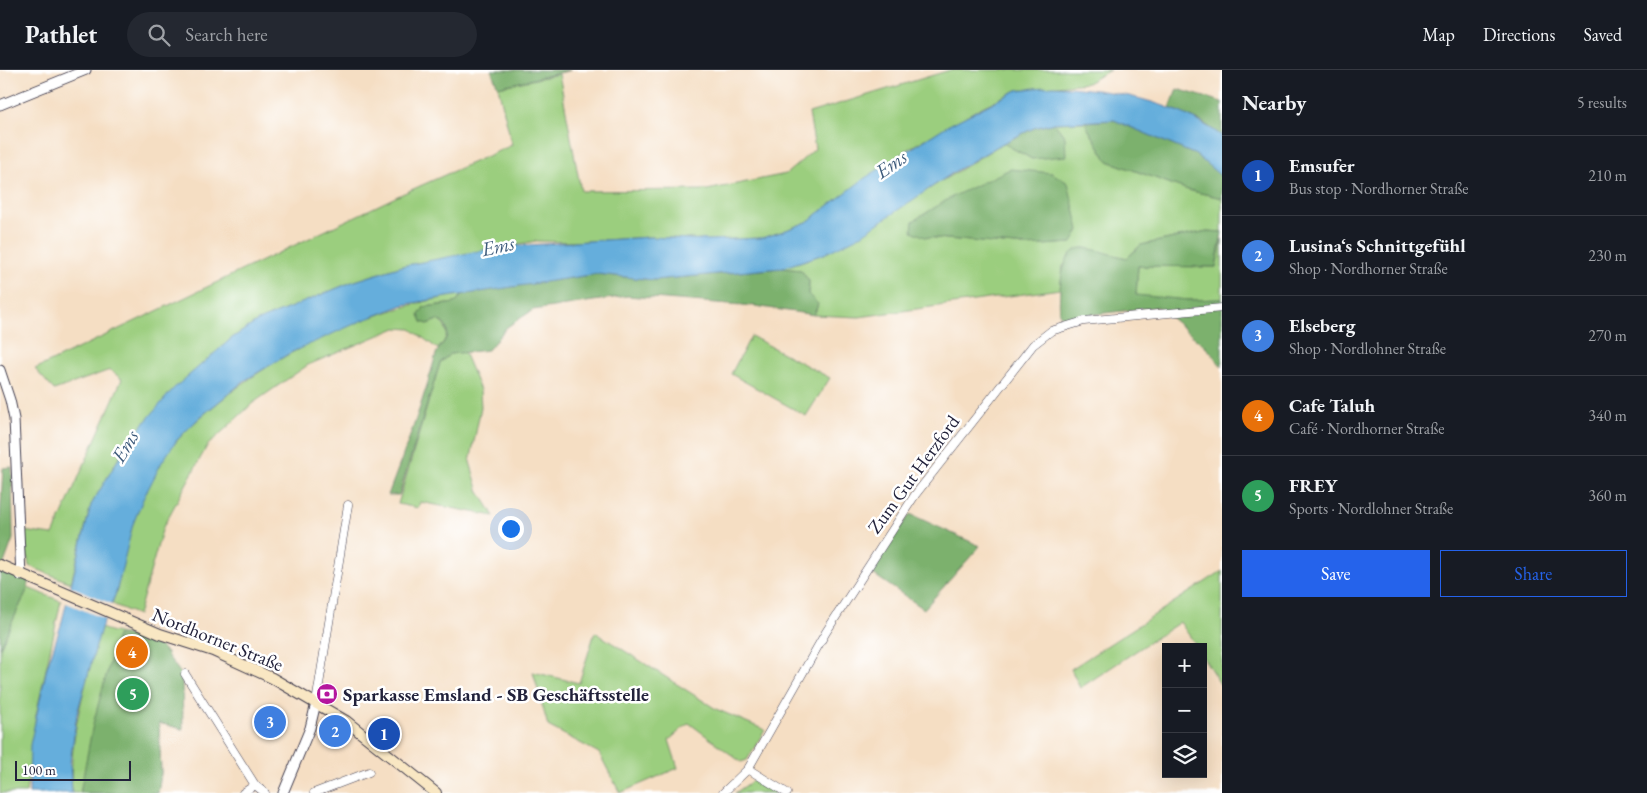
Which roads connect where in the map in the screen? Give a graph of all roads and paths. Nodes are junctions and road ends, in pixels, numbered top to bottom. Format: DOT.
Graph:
graph roads {
  1 [pos="86,70"];
  2 [pos="0,105"];
  3 [pos="1222,308"];
  4 [pos="0,370"];
  5 [pos="348,505"];
  6 [pos="0,566"];
  7 [pos="21,576"];
  8 [pos="185,674"];
  9 [pos="316,702"];
  10 [pos="748,769"];
  11 [pos="369,772"];
  12 [pos="255,785"];
  13 [pos="285,792"];
  14 [pos="243,793"];
  15 [pos="265,793"];
  16 [pos="314,793"];
  17 [pos="436,793"];
  18 [pos="723,793"];
  19 [pos="786,793"];
  1 -- 2 [label="street"];
  3 -- 10 [label="street, Zum Gut Herzford"];
  4 -- 7 [label="street"];
  5 -- 9 [label="street"];
  6 -- 7 [label="main road, Nordhorner Straße"];
  7 -- 9 [label="main road, Nordhorner Straße"];
  8 -- 12 [label="street"];
  9 -- 13 [label="street"];
  9 -- 17 [label="main road, Nordhorner Straße"];
  10 -- 18 [label="street, Zum Gut Herzford"];
  10 -- 19 [label="street"];
  11 -- 16 [label="street"];
  12 -- 14 [label="street"];
  12 -- 15 [label="street"];
}
